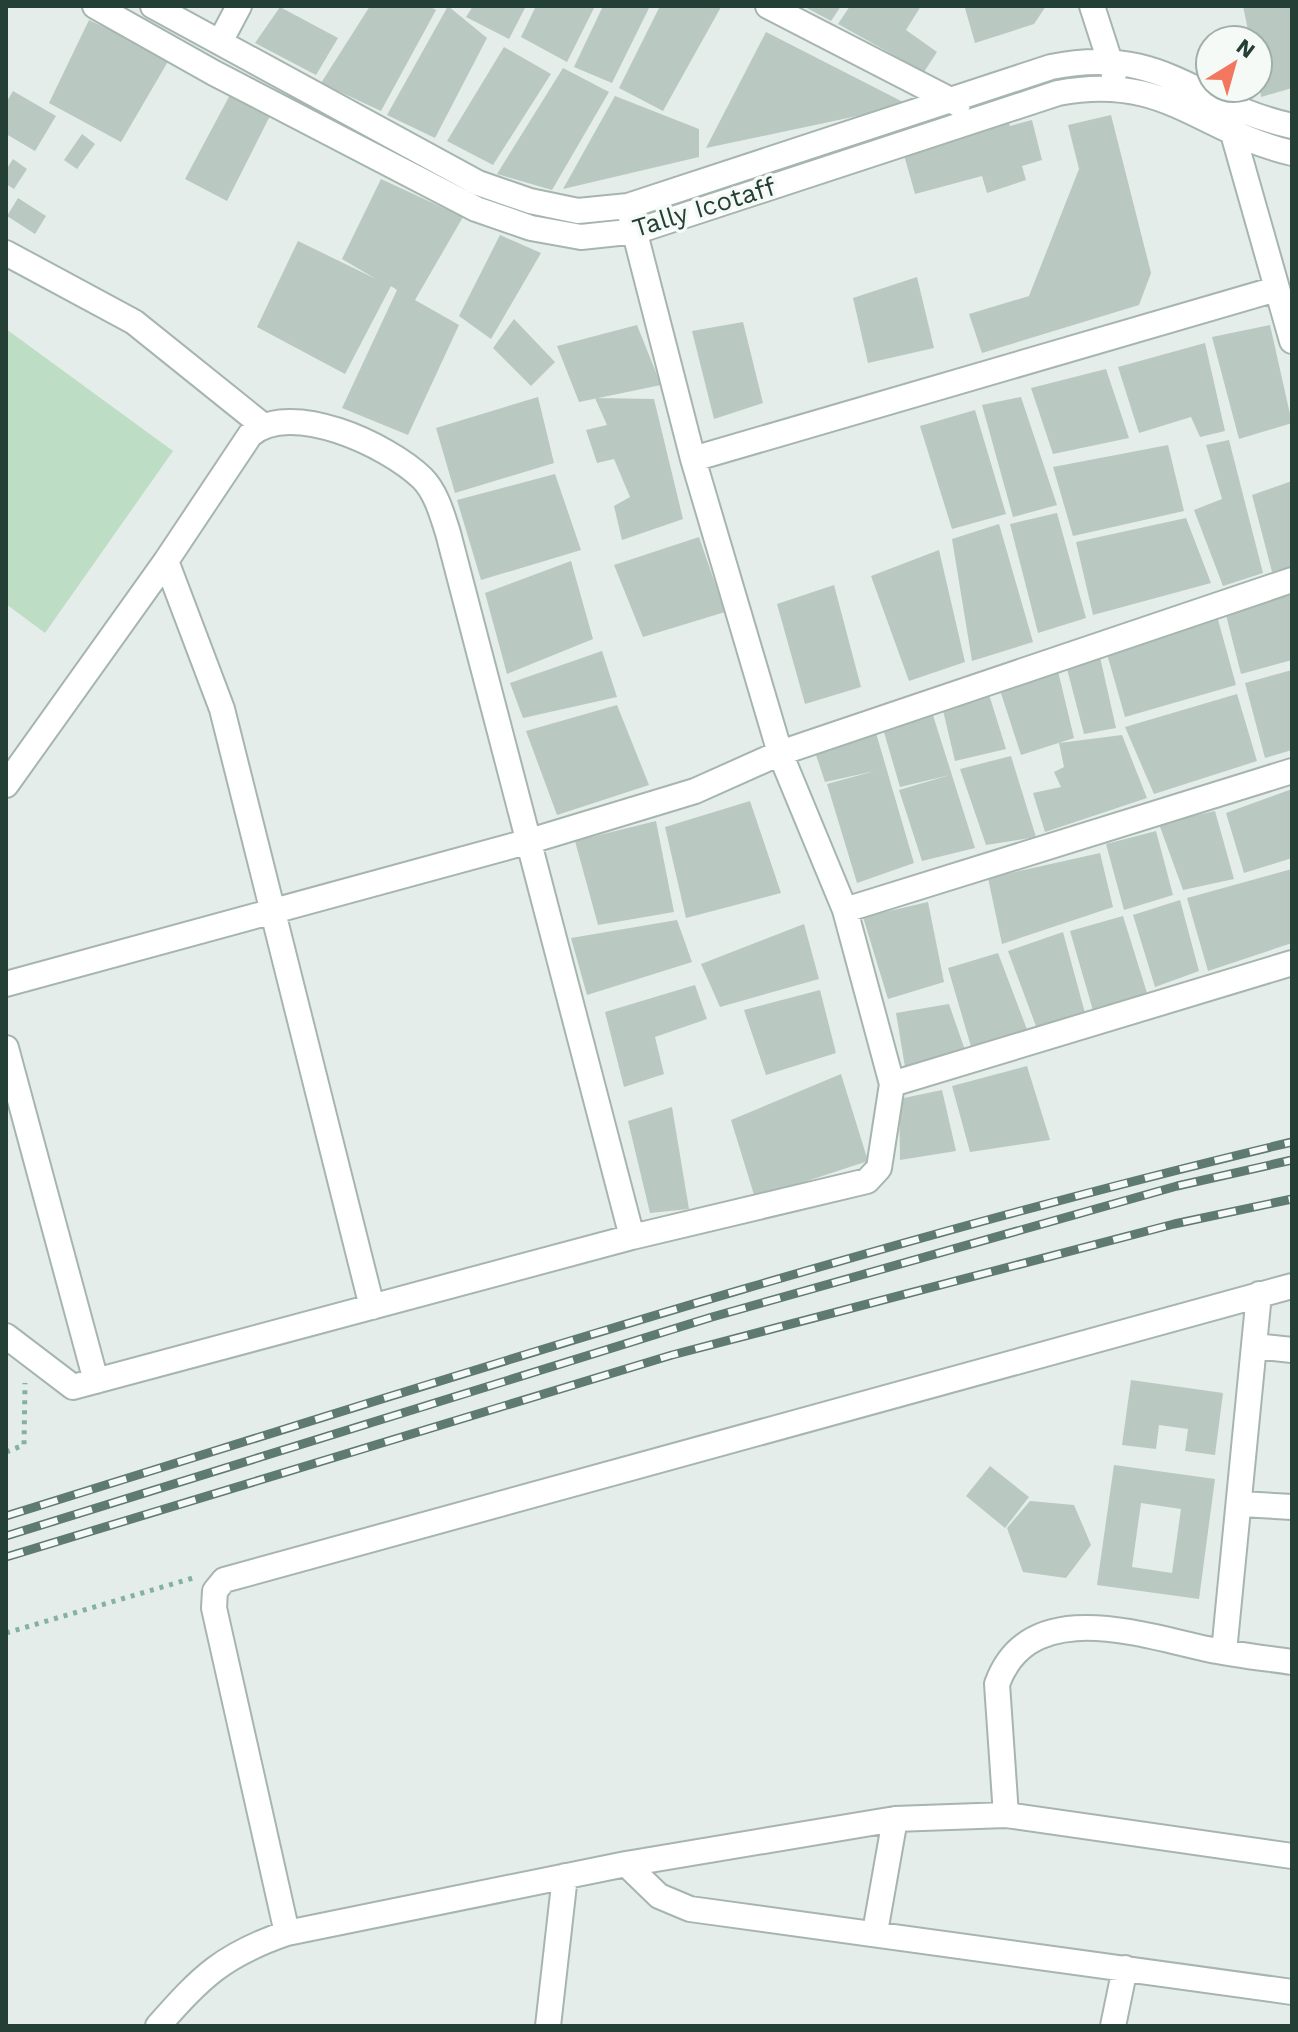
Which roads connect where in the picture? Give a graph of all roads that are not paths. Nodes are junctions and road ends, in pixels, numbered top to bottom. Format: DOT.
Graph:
graph roads {
  1 [pos="95,6"];
  2 [pos="153,6"];
  3 [pos="239,6"];
  4 [pos="768,6"];
  5 [pos="1092,6"];
  6 [pos="220,42"];
  7 [pos="1113,62"];
  8 [pos="1194,86"];
  9 [pos="1116,88"];
  10 [pos="951,99"];
  11 [pos="1224,104"];
  12 [pos="1227,104"];
  13 [pos="982,118"];
  14 [pos="1292,126"];
  15 [pos="1234,134"];
  16 [pos="1292,153"];
  17 [pos="628,206"];
  18 [pos="637,231"];
  19 [pos="6,253"];
  20 [pos="1276,289"];
  21 [pos="1292,341"];
  22 [pos="261,424"];
  23 [pos="693,459"];
  24 [pos="166,561"];
  25 [pos="1292,580"];
  26 [pos="780,753"];
  27 [pos="1292,771"];
  28 [pos="6,785"];
  29 [pos="530,841"];
  30 [pos="845,910"];
  31 [pos="272,912"];
  32 [pos="1292,963"];
  33 [pos="6,984"];
  34 [pos="6,1048"];
  35 [pos="892,1084"];
  36 [pos="632,1237"];
  37 [pos="1292,1286"];
  38 [pos="1259,1294"];
  39 [pos="372,1307"];
  40 [pos="6,1336"];
  41 [pos="1255,1346"];
  42 [pos="1292,1350"];
  43 [pos="96,1381"];
  44 [pos="1241,1504"];
  45 [pos="1292,1507"];
  46 [pos="1224,1652"];
  47 [pos="1292,1662"];
  48 [pos="1006,1815"];
  49 [pos="895,1819"];
  50 [pos="1292,1856"];
  51 [pos="626,1864"];
  52 [pos="565,1876"];
  53 [pos="875,1932"];
  54 [pos="287,1933"];
  55 [pos="1125,1968"];
  56 [pos="1292,1992"];
  57 [pos="158,2026"];
  58 [pos="548,2026"];
  59 [pos="1113,2026"];
  1 -- 18 [label="street, Tally Icotaff"];
  2 -- 6 [label="street, Tally Icotaff"];
  3 -- 6 [label="street"];
  4 -- 10 [label="street"];
  5 -- 7 [label="street"];
  6 -- 17 [label="street, Tally Icotaff"];
  7 -- 8 [label="street, Tally Icotaff"];
  7 -- 9 [label="street"];
  7 -- 10 [label="street, Tally Icotaff"];
  9 -- 13 [label="street, Tally Icotaff"];
  9 -- 15 [label="street, Tally Icotaff"];
  10 -- 13 [label="street"];
  10 -- 17 [label="street, Tally Icotaff"];
  11 -- 15 [label="street"];
  12 -- 14 [label="street, Tally Icotaff"];
  13 -- 18 [label="street, Tally Icotaff"];
  15 -- 16 [label="street, Tally Icotaff"];
  15 -- 20 [label="street"];
  17 -- 18 [label="street"];
  18 -- 23 [label="street"];
  19 -- 22 [label="street"];
  20 -- 21 [label="street"];
  20 -- 23 [label="street"];
  22 -- 24 [label="street"];
  22 -- 29 [label="street"];
  23 -- 26 [label="street"];
  24 -- 28 [label="street"];
  24 -- 31 [label="street"];
  25 -- 26 [label="street"];
  26 -- 29 [label="street"];
  26 -- 30 [label="street"];
  27 -- 30 [label="street"];
  29 -- 31 [label="street"];
  29 -- 36 [label="street"];
  30 -- 35 [label="street"];
  31 -- 33 [label="street"];
  31 -- 39 [label="street"];
  32 -- 35 [label="street"];
  34 -- 43 [label="street"];
  35 -- 36 [label="street"];
  36 -- 39 [label="street"];
  37 -- 38 [label="street"];
  38 -- 41 [label="street"];
  38 -- 54 [label="street"];
  39 -- 43 [label="street"];
  40 -- 43 [label="street"];
  41 -- 42 [label="street"];
  41 -- 44 [label="street"];
  44 -- 45 [label="street"];
  44 -- 46 [label="street"];
  46 -- 47 [label="street"];
  46 -- 48 [label="street"];
  48 -- 49 [label="street"];
  48 -- 50 [label="street"];
  49 -- 51 [label="street"];
  49 -- 53 [label="street"];
  51 -- 52 [label="street"];
  51 -- 53 [label="street"];
  52 -- 54 [label="street"];
  52 -- 58 [label="street"];
  53 -- 55 [label="street"];
  54 -- 57 [label="street"];
  55 -- 56 [label="street"];
  55 -- 59 [label="street"];
}
